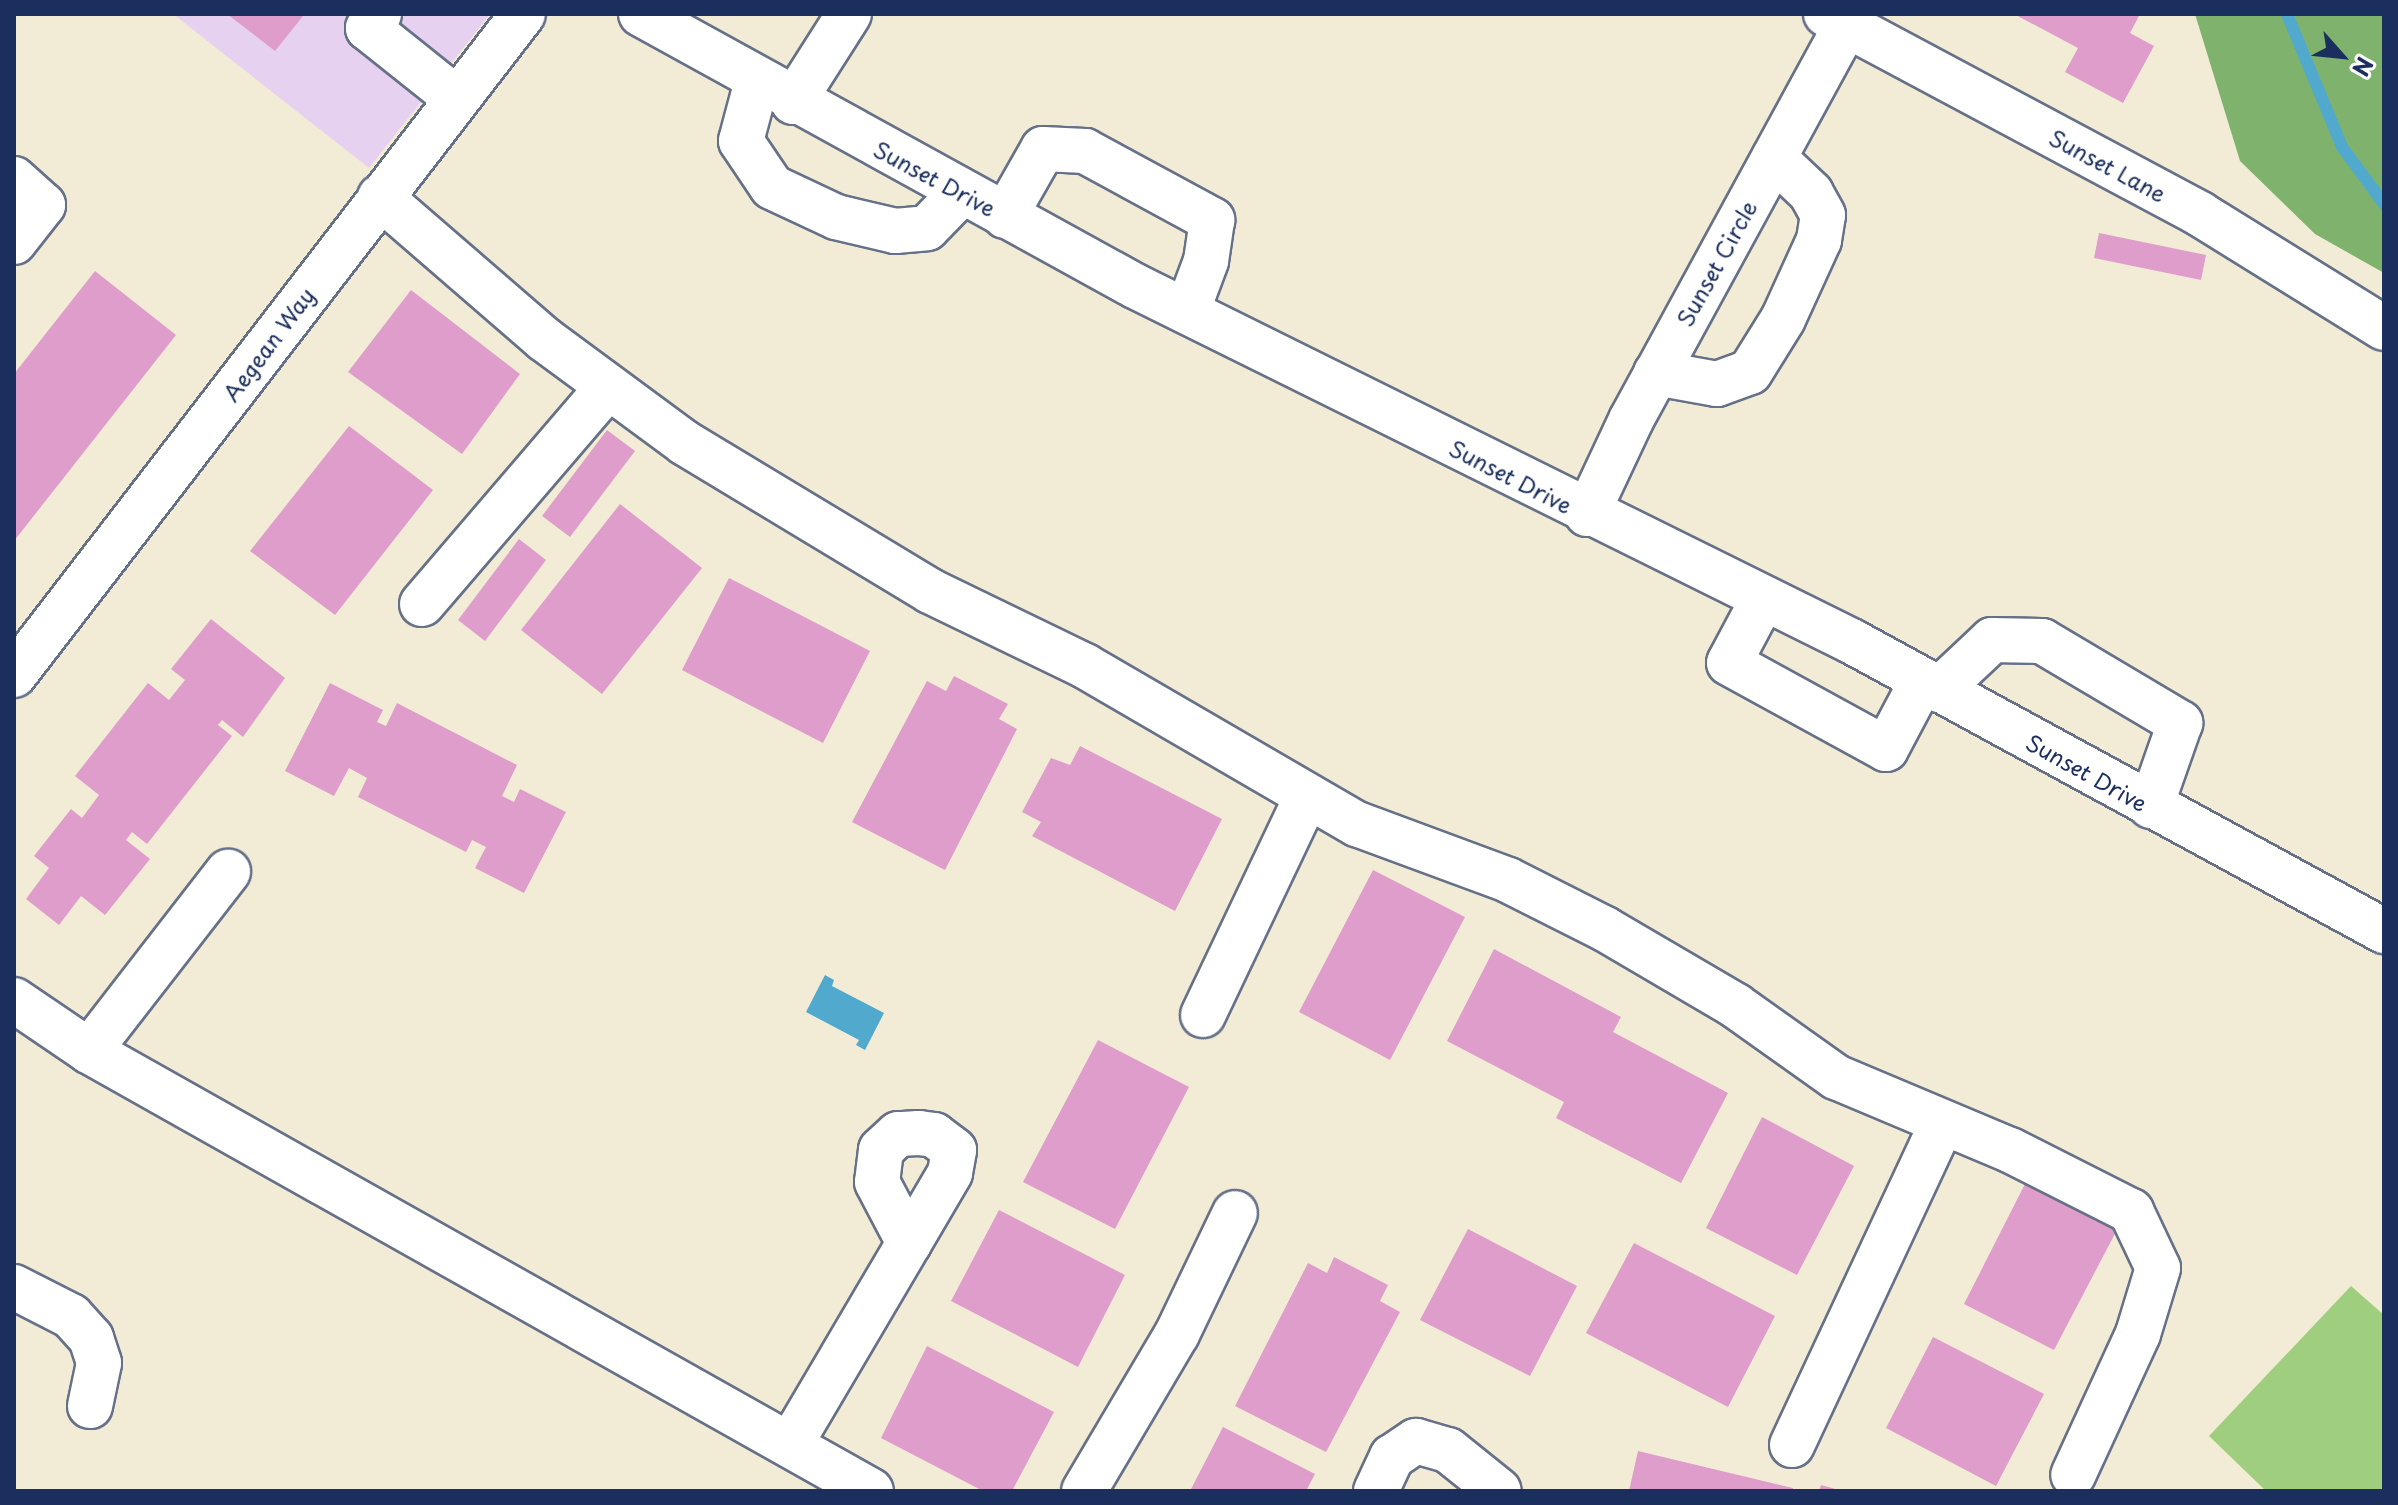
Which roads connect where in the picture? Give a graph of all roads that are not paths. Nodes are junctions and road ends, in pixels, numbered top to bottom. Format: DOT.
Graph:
graph roads {
  1 [pos="379,14"];
  2 [pos="523,14"];
  3 [pos="641,14"];
  4 [pos="849,14"];
  5 [pos="1841,18"];
  6 [pos="775,92"];
  7 [pos="457,99"];
  8 [pos="1774,158"];
  9 [pos="14,179"];
  10 [pos="962,192"];
  11 [pos="380,197"];
  12 [pos="1005,216"];
  13 [pos="14,242"];
  14 [pos="1187,312"];
  15 [pos="2384,328"];
  16 [pos="1656,373"];
  17 [pos="608,387"];
  18 [pos="1587,514"];
  19 [pos="1763,599"];
  20 [pos="422,604"];
  21 [pos="14,675"];
  22 [pos="1930,685"];
  23 [pos="1306,798"];
  24 [pos="2151,806"];
  25 [pos="228,872"];
  26 [pos="2384,931"];
  27 [pos="14,1000"];
  28 [pos="1203,1015"];
  29 [pos="89,1051"];
  30 [pos="1942,1123"];
  31 [pos="1235,1213"];
  32 [pos="909,1243"];
  33 [pos="14,1287"];
  34 [pos="90,1406"];
  35 [pos="790,1445"];
  36 [pos="1792,1445"];
  37 [pos="2073,1475"];
  38 [pos="871,1491"];
  39 [pos="1084,1491"];
  40 [pos="1376,1491"];
  41 [pos="1499,1491"];
  1 -- 7 [label="street"];
  2 -- 7 [label="street, Aegean Way"];
  3 -- 6 [label="street, Sunset Drive"];
  4 -- 6 [label="street"];
  5 -- 8 [label="street, Sunset Circle"];
  5 -- 15 [label="street, Sunset Lane"];
  6 -- 10 [label="street, Sunset Drive"];
  6 -- 10 [label="street"];
  7 -- 11 [label="street, Aegean Way"];
  8 -- 16 [label="street, Sunset Circle"];
  8 -- 16 [label="street"];
  9 -- 13 [label="street"];
  10 -- 12 [label="street, Sunset Drive"];
  11 -- 17 [label="street"];
  11 -- 21 [label="street, Aegean Way"];
  12 -- 14 [label="street, Sunset Drive"];
  12 -- 14 [label="street"];
  14 -- 18 [label="street, Sunset Drive"];
  16 -- 18 [label="street, Sunset Circle"];
  17 -- 20 [label="street"];
  17 -- 23 [label="street"];
  18 -- 19 [label="street, Sunset Drive"];
  19 -- 22 [label="street, Sunset Drive"];
  19 -- 22 [label="street"];
  22 -- 24 [label="street, Sunset Drive"];
  22 -- 24 [label="street"];
  23 -- 28 [label="street"];
  23 -- 30 [label="street"];
  24 -- 26 [label="street, Sunset Drive"];
  25 -- 29 [label="street"];
  27 -- 29 [label="street"];
  29 -- 35 [label="street"];
  30 -- 36 [label="street"];
  30 -- 37 [label="street"];
  31 -- 39 [label="street"];
  32 -- 35 [label="street"];
  33 -- 34 [label="street"];
  35 -- 38 [label="street"];
  40 -- 41 [label="street"];
}
